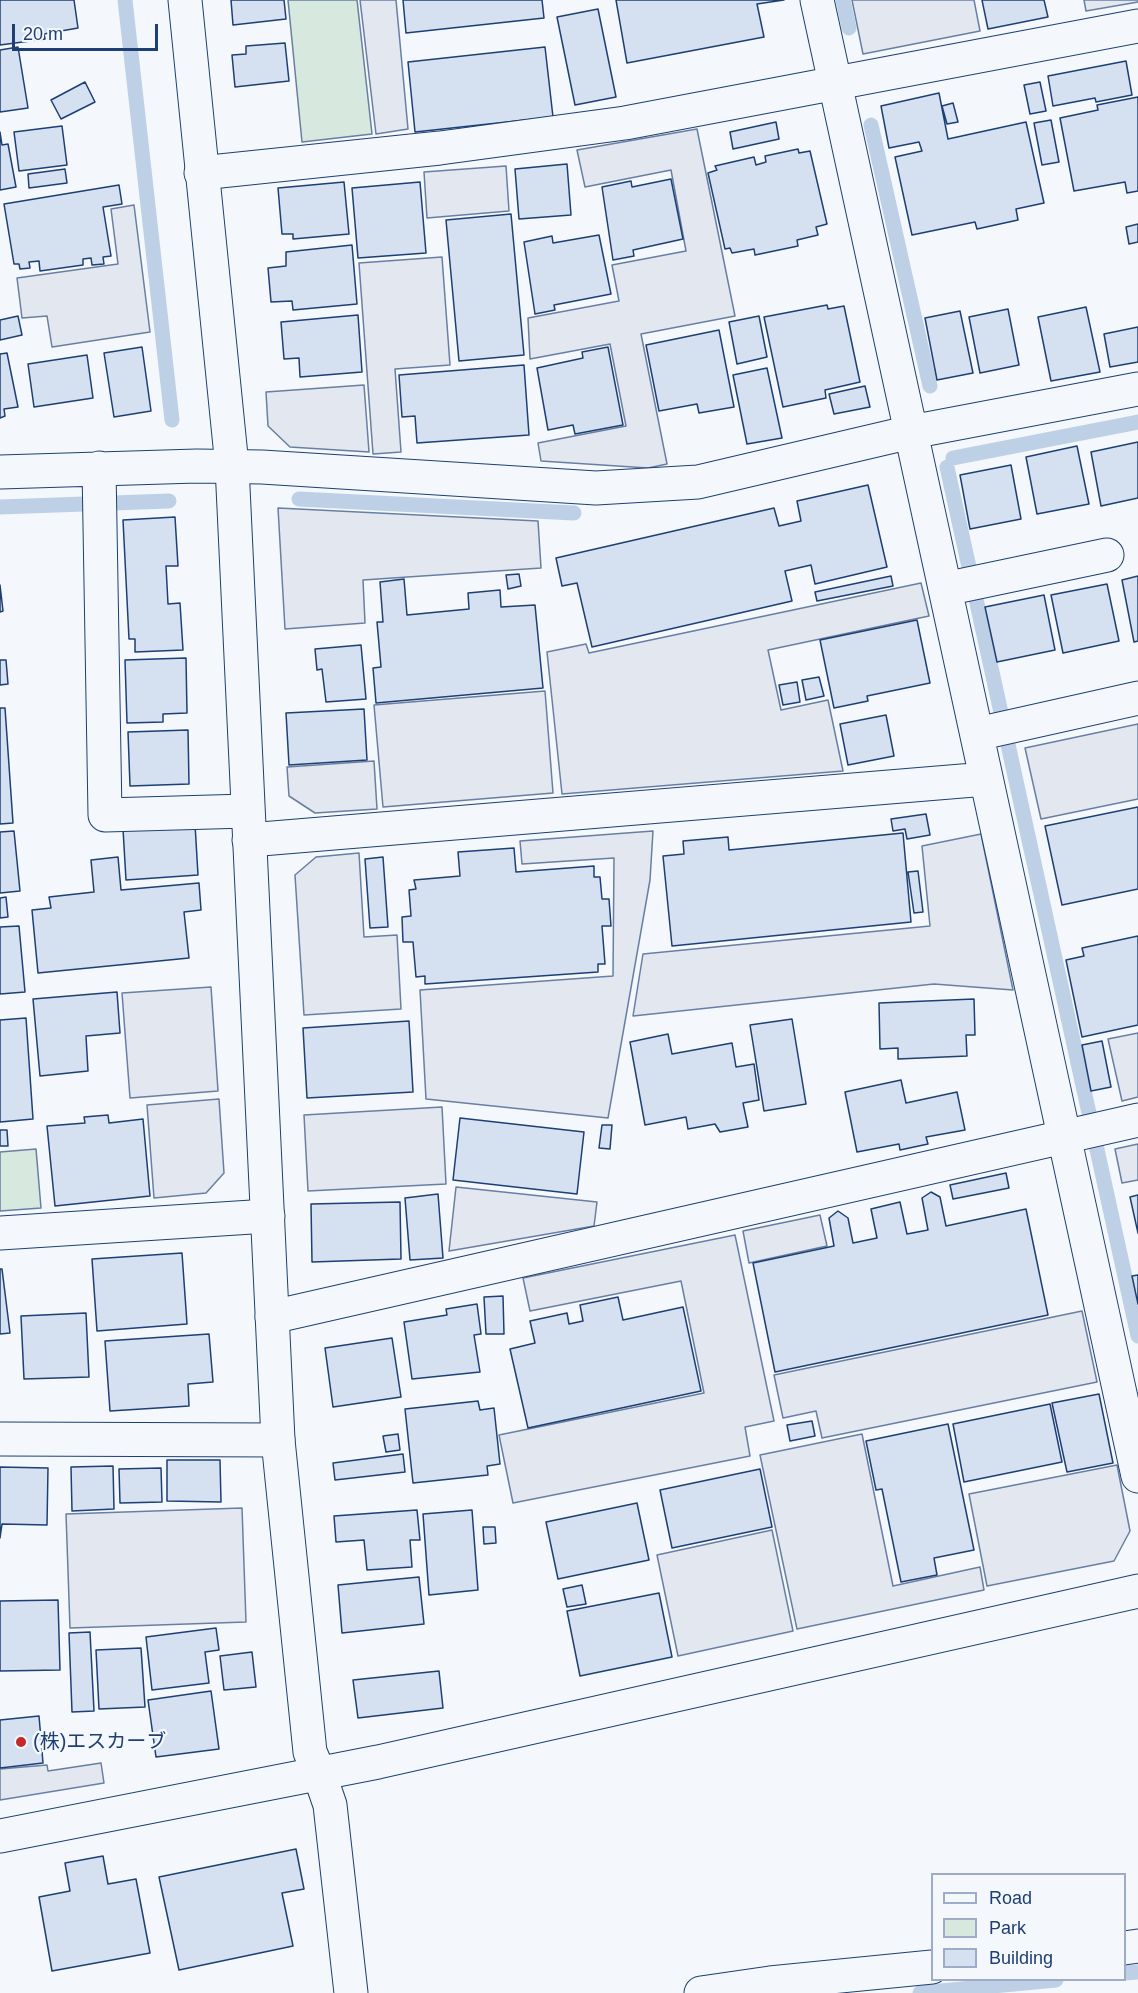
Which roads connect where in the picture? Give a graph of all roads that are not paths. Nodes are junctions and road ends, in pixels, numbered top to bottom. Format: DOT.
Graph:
graph roads {
  1 [pos="185,0"];
  2 [pos="817,0"];
  3 [pos="1138,26"];
  4 [pos="836,81"];
  5 [pos="201,172"];
  6 [pos="1138,389"];
  7 [pos="911,432"];
  8 [pos="232,466"];
  9 [pos="0,472"];
  10 [pos="99,491"];
  11 [pos="1107,555"];
  12 [pos="962,585"];
  13 [pos="1138,698"];
  14 [pos="995,730"];
  15 [pos="986,779"];
  16 [pos="248,825"];
  17 [pos="1138,1120"];
  18 [pos="1084,1133"];
  19 [pos="268,1216"];
  20 [pos="0,1233"];
  21 [pos="272,1317"];
  22 [pos="0,1439"];
  23 [pos="279,1440"];
  24 [pos="1138,1476"];
  25 [pos="1138,1591"];
  26 [pos="319,1773"];
  27 [pos="0,1836"];
  28 [pos="931,1967"];
  29 [pos="351,1993"];
  30 [pos="701,1993"];
  1 -- 5 [label="street"];
  2 -- 4 [label="street"];
  3 -- 4 [label="street"];
  4 -- 5 [label="street"];
  4 -- 7 [label="street"];
  5 -- 8 [label="street"];
  6 -- 7 [label="street"];
  7 -- 8 [label="street"];
  7 -- 12 [label="street"];
  8 -- 10 [label="street"];
  8 -- 16 [label="street"];
  9 -- 10 [label="street"];
  10 -- 16 [label="street"];
  11 -- 12 [label="street"];
  12 -- 14 [label="street"];
  13 -- 14 [label="street"];
  14 -- 15 [label="street"];
  15 -- 16 [label="street"];
  15 -- 18 [label="street"];
  16 -- 19 [label="street"];
  17 -- 18 [label="street"];
  18 -- 21 [label="street"];
  18 -- 24 [label="street"];
  19 -- 20 [label="street"];
  19 -- 21 [label="street"];
  21 -- 23 [label="street"];
  22 -- 23 [label="street"];
  23 -- 26 [label="street"];
  25 -- 26 [label="street"];
  26 -- 27 [label="street"];
  26 -- 29 [label="street"];
  28 -- 30 [label="street"];
}
